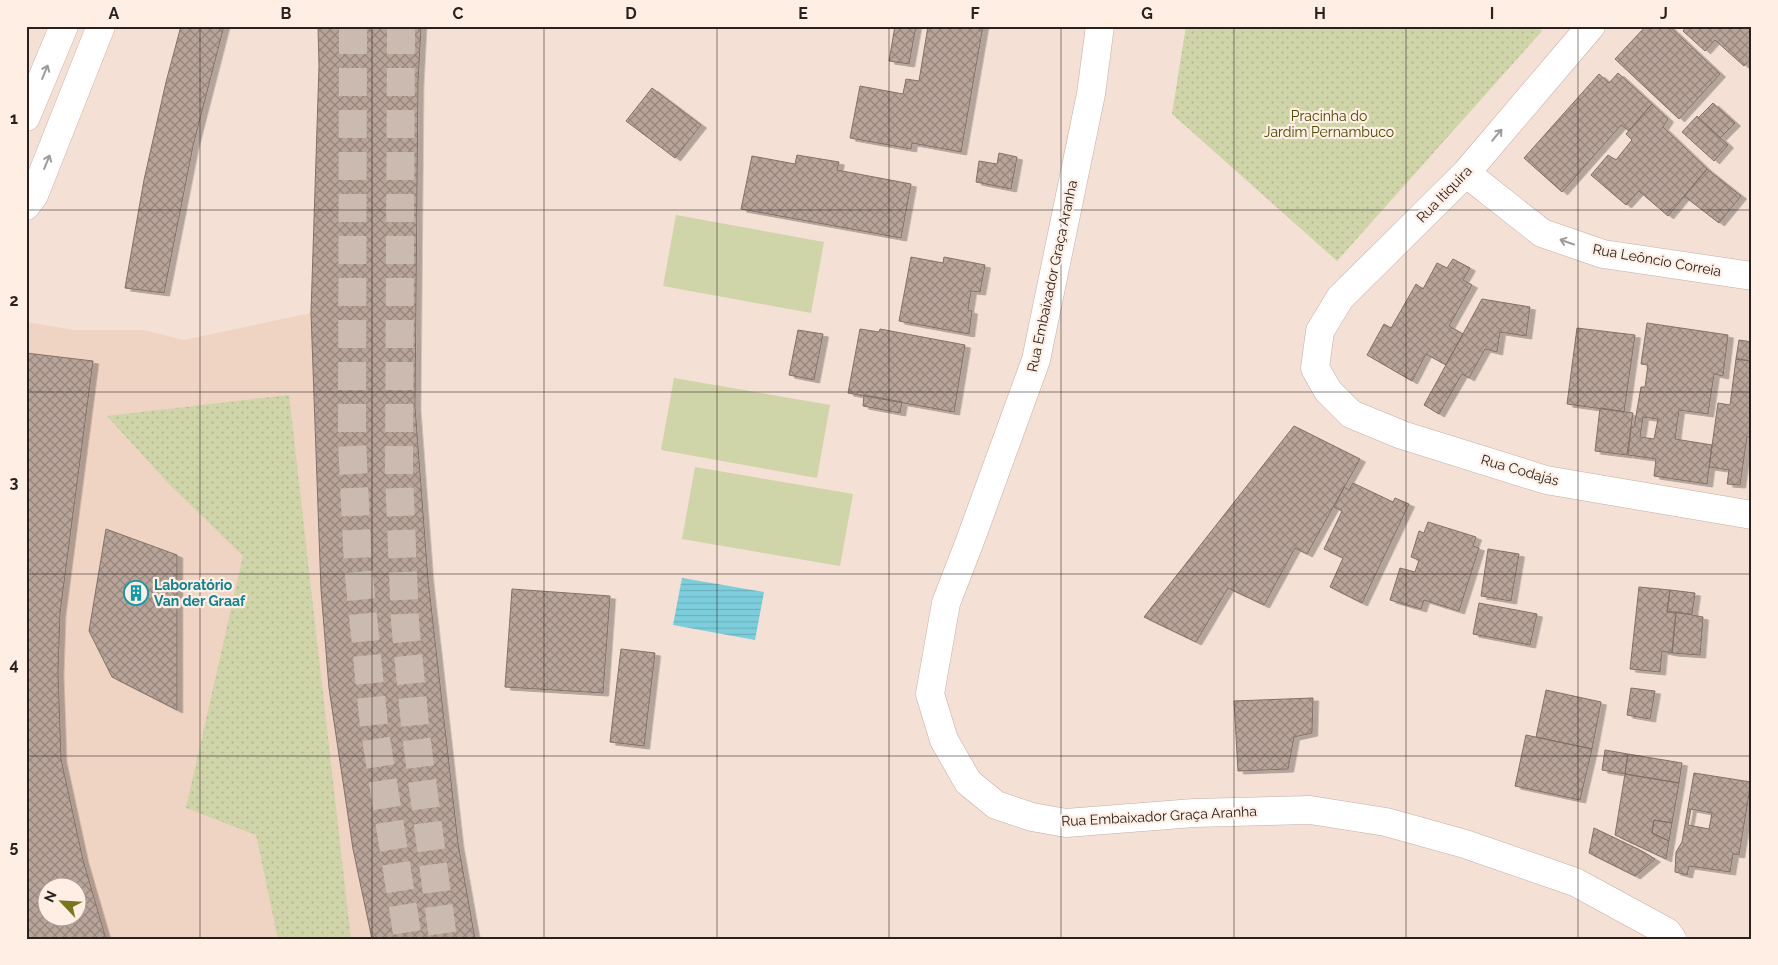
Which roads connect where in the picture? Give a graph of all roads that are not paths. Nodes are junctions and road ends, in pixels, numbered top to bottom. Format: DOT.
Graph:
graph roads {
  1 [pos="64,26"];
  2 [pos="101,26"];
  3 [pos="1100,26"];
  4 [pos="1591,26"];
  5 [pos="26,117"];
  6 [pos="1466,172"];
  7 [pos="26,206"];
  8 [pos="1752,276"];
  9 [pos="1315,368"];
  10 [pos="1752,514"];
  11 [pos="1672,939"];
  5 -- 1 [label="street, one-way"];
  7 -- 2 [label="street, one-way"];
  3 -- 11 [label="street, Rua Embaixador Graça Aranha"];
  6 -- 4 [label="street, Rua Itiquira, one-way"];
  8 -- 6 [label="street, Rua Leôncio Correia, one-way"];
  6 -- 9 [label="street, Rua Itiquira"];
  9 -- 10 [label="street, Rua Codajás"];
}
